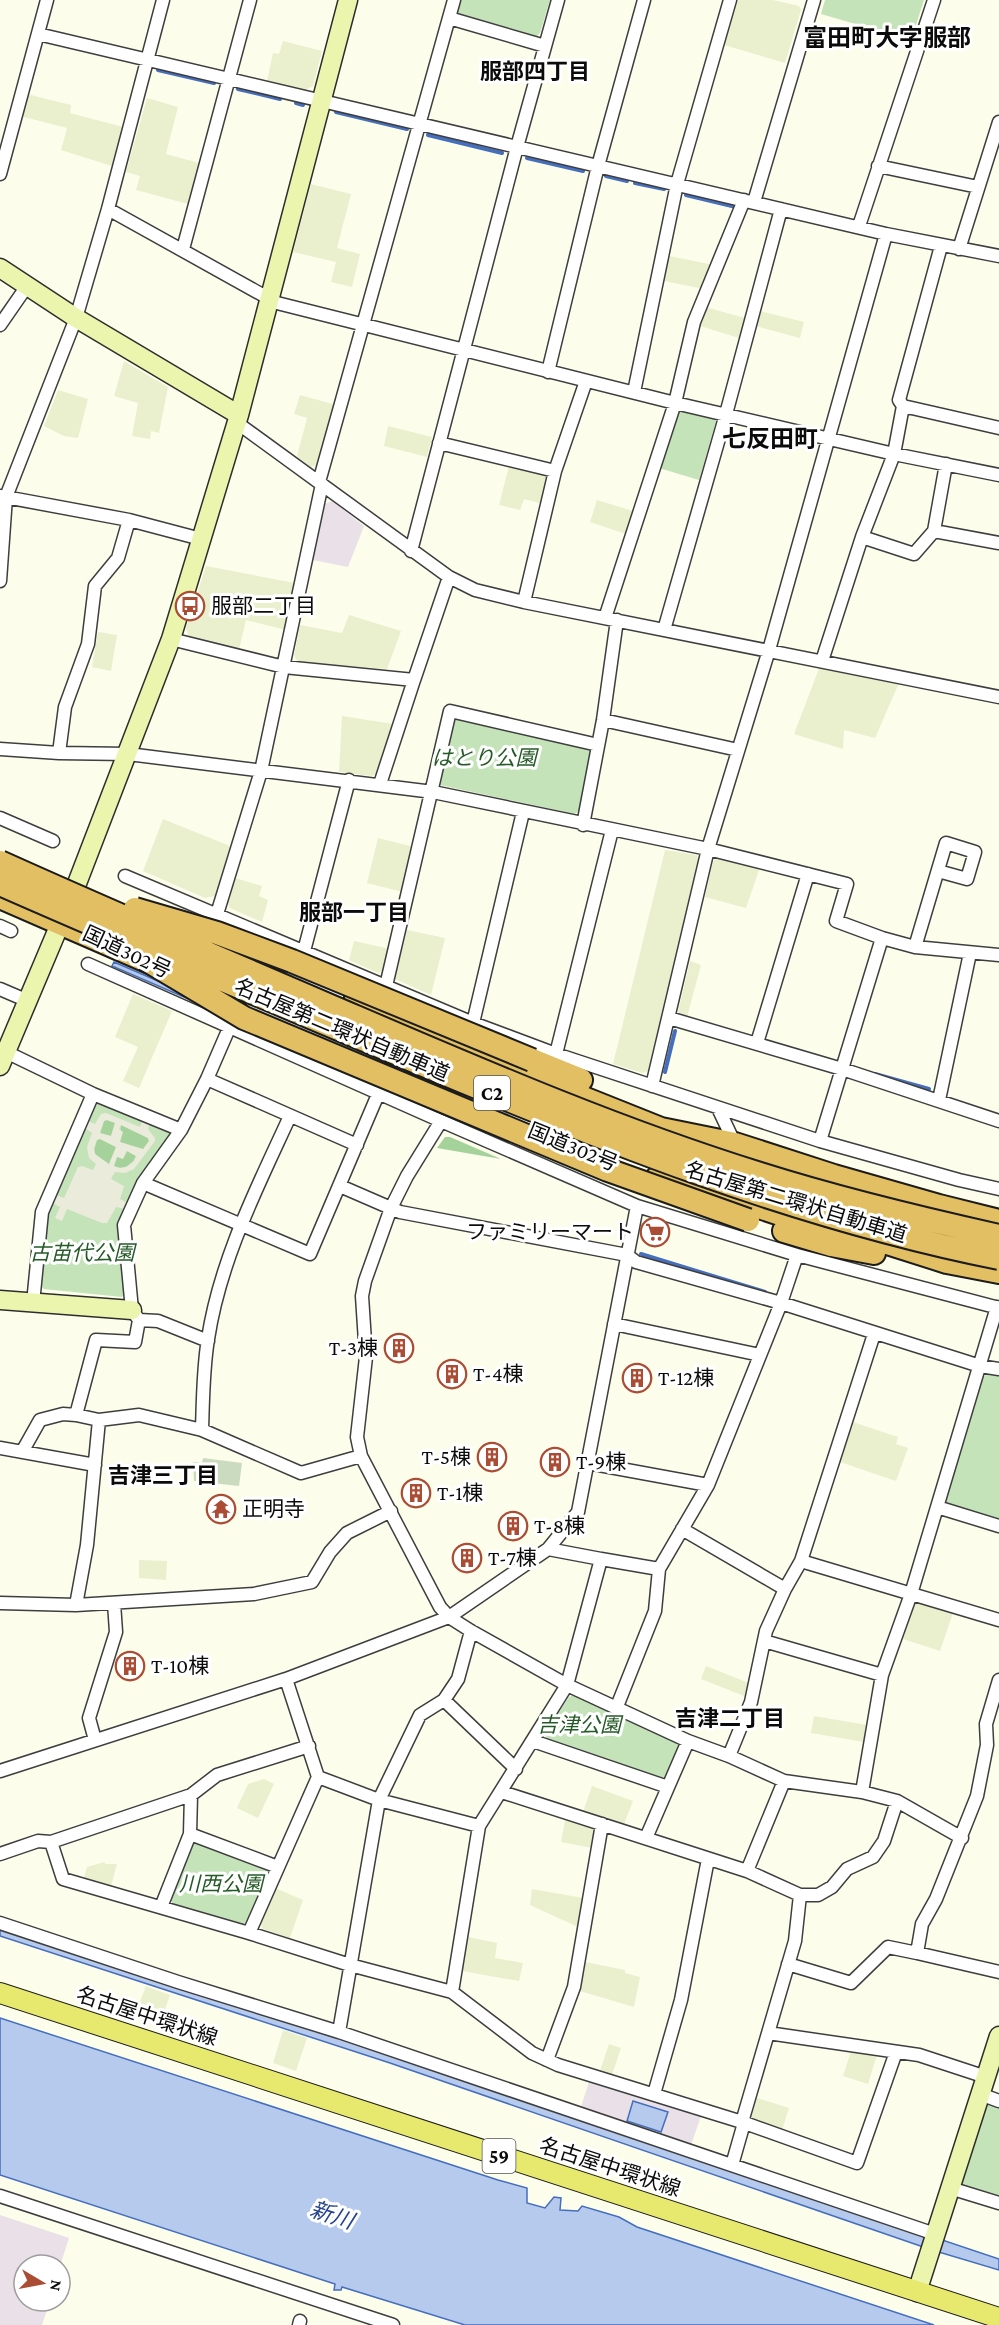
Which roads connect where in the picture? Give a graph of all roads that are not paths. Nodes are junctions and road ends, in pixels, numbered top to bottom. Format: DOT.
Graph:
graph roads {
  1 [pos="47,0"];
  2 [pos="163,0"];
  3 [pos="250,0"];
  4 [pos="348,0"];
  5 [pos="454,0"];
  6 [pos="558,0"];
  7 [pos="644,0"];
  8 [pos="730,0"];
  9 [pos="934,0"];
  10 [pos="809,1"];
  11 [pos="449,18"];
  12 [pos="38,34"];
  13 [pos="545,46"];
  14 [pos="148,60"];
  15 [pos="230,80"];
  16 [pos="321,101"];
  17 [pos="999,122"];
  18 [pos="420,124"];
  19 [pos="517,147"];
  20 [pos="598,166"];
  21 [pos="878,166"];
  22 [pos="0,174"];
  23 [pos="677,184"];
  24 [pos="978,187"];
  25 [pos="749,201"];
  26 [pos="108,209"];
  27 [pos="782,209"];
  28 [pos="859,226"];
  29 [pos="886,234"];
  30 [pos="941,246"];
  31 [pos="183,249"];
  32 [pos="959,249"];
  33 [pos="999,256"];
  34 [pos="0,268"];
  35 [pos="27,286"];
  36 [pos="269,300"];
  37 [pos="76,318"];
  38 [pos="0,326"];
  39 [pos="364,326"];
  40 [pos="463,351"];
  41 [pos="548,372"];
  42 [pos="586,381"];
  43 [pos="634,392"];
  44 [pos="675,404"];
  45 [pos="903,406"];
  46 [pos="726,414"];
  47 [pos="237,418"];
  48 [pos="999,428"];
  49 [pos="829,438"];
  50 [pos="439,443"];
  51 [pos="894,454"];
  52 [pos="946,464"];
  53 [pos="555,471"];
  54 [pos="999,475"];
  55 [pos="320,483"];
  56 [pos="3,496"];
  57 [pos="129,520"];
  58 [pos="933,531"];
  59 [pos="862,537"];
  60 [pos="201,539"];
  61 [pos="999,543"];
  62 [pos="411,551"];
  63 [pos="450,577"];
  64 [pos="0,581"];
  65 [pos="524,602"];
  66 [pos="611,619"];
  67 [pos="664,630"];
  68 [pos="171,639"];
  69 [pos="769,650"];
  70 [pos="822,661"];
  71 [pos="284,667"];
  72 [pos="414,680"];
  73 [pos="999,697"];
  74 [pos="603,720"];
  75 [pos="598,745"];
  76 [pos="0,749"];
  77 [pos="738,750"];
  78 [pos="59,753"];
  79 [pos="128,754"];
  80 [pos="261,771"];
  81 [pos="349,780"];
  82 [pos="380,784"];
  83 [pos="433,792"];
  84 [pos="523,812"];
  85 [pos="0,818"];
  86 [pos="583,825"];
  87 [pos="612,830"];
  88 [pos="53,841"];
  89 [pos="708,849"];
  90 [pos="0,852"];
  91 [pos="0,862"];
  92 [pos="938,871"];
  93 [pos="808,874"];
  94 [pos="125,876"];
  95 [pos="45,882"];
  96 [pos="0,884"];
  97 [pos="76,886"];
  98 [pos="0,897"];
  99 [pos="56,914"];
  100 [pos="217,914"];
  101 [pos="268,938"];
  102 [pos="882,938"];
  103 [pos="236,946"];
  104 [pos="915,947"];
  105 [pos="304,951"];
  106 [pos="970,953"];
  107 [pos="999,955"];
  108 [pos="88,964"];
  109 [pos="387,986"];
  110 [pos="0,989"];
  111 [pos="225,999"];
  112 [pos="28,1001"];
  113 [pos="669,1018"];
  114 [pos="473,1023"];
  115 [pos="230,1026"];
  116 [pos="244,1032"];
  117 [pos="757,1043"];
  118 [pos="556,1054"];
  119 [pos="3,1059"];
  120 [pos="842,1069"];
  121 [pos="207,1079"];
  122 [pos="652,1086"];
  123 [pos="379,1092"];
  124 [pos="93,1094"];
  125 [pos="939,1100"];
  126 [pos="718,1108"];
  127 [pos="290,1116"];
  128 [pos="441,1121"];
  129 [pos="999,1121"];
  130 [pos="181,1130"];
  131 [pos="548,1137"];
  132 [pos="820,1141"];
  133 [pos="735,1144"];
  134 [pos="357,1145"];
  135 [pos="568,1175"];
  136 [pos="143,1183"];
  137 [pos="340,1186"];
  138 [pos="999,1189"];
  139 [pos="637,1206"];
  140 [pos="391,1208"];
  141 [pos="743,1210"];
  142 [pos="827,1214"];
  143 [pos="240,1224"];
  144 [pos="702,1225"];
  145 [pos="997,1231"];
  146 [pos="627,1255"];
  147 [pos="797,1255"];
  148 [pos="999,1258"];
  149 [pos="999,1264"];
  150 [pos="999,1272"];
  151 [pos="0,1300"];
  152 [pos="33,1303"];
  153 [pos="781,1303"];
  154 [pos="998,1308"];
  155 [pos="135,1315"];
  156 [pos="614,1324"];
  157 [pos="874,1334"];
  158 [pos="208,1341"];
  159 [pos="760,1355"];
  160 [pos="980,1366"];
  161 [pos="999,1370"];
  162 [pos="76,1415"];
  163 [pos="99,1420"];
  164 [pos="202,1430"];
  165 [pos="0,1448"];
  166 [pos="22,1452"];
  167 [pos="361,1456"];
  168 [pos="588,1463"];
  169 [pos="94,1465"];
  170 [pos="708,1485"];
  171 [pos="937,1507"];
  172 [pos="391,1510"];
  173 [pos="999,1526"];
  174 [pos="682,1529"];
  175 [pos="548,1549"];
  176 [pos="600,1559"];
  177 [pos="801,1561"];
  178 [pos="659,1569"];
  179 [pos="785,1589"];
  180 [pos="911,1594"];
  181 [pos="0,1603"];
  182 [pos="114,1603"];
  183 [pos="76,1605"];
  184 [pos="449,1617"];
  185 [pos="999,1620"];
  186 [pos="471,1631"];
  187 [pos="764,1641"];
  188 [pos="882,1676"];
  189 [pos="286,1680"];
  190 [pos="999,1680"];
  191 [pos="567,1685"];
  192 [pos="444,1700"];
  193 [pos="616,1709"];
  194 [pos="95,1740"];
  195 [pos="533,1741"];
  196 [pos="688,1741"];
  197 [pos="309,1746"];
  198 [pos="729,1756"];
  199 [pos="516,1769"];
  200 [pos="0,1772"];
  201 [pos="318,1777"];
  202 [pos="784,1781"];
  203 [pos="668,1787"];
  204 [pos="502,1792"];
  205 [pos="862,1792"];
  206 [pos="191,1795"];
  207 [pos="379,1800"];
  208 [pos="897,1801"];
  209 [pos="602,1824"];
  210 [pos="479,1826"];
  211 [pos="190,1834"];
  212 [pos="646,1838"];
  213 [pos="962,1838"];
  214 [pos="51,1842"];
  215 [pos="0,1854"];
  216 [pos="708,1859"];
  217 [pos="278,1867"];
  218 [pos="747,1871"];
  219 [pos="800,1895"];
  220 [pos="161,1907"];
  221 [pos="0,1923"];
  222 [pos="249,1933"];
  223 [pos="917,1953"];
  224 [pos="788,1964"];
  225 [pos="350,1965"];
  226 [pos="999,1972"];
  227 [pos="452,1992"];
  228 [pos="0,1994"];
  229 [pos="339,2032"];
  230 [pos="768,2033"];
  231 [pos="999,2036"];
  232 [pos="896,2052"];
  233 [pos="547,2060"];
  234 [pos="986,2077"];
  235 [pos="654,2094"];
  236 [pos="980,2094"];
  237 [pos="999,2101"];
  238 [pos="743,2122"];
  239 [pos="732,2165"];
  240 [pos="950,2188"];
  241 [pos="0,2196"];
  242 [pos="999,2203"];
  243 [pos="933,2243"];
  244 [pos="917,2292"];
  245 [pos="999,2318"];
  246 [pos="393,2325"];
  1 -- 12 [label="street"];
  2 -- 14 [label="street"];
  3 -- 15 [label="street"];
  4 -- 16 [label="street"];
  5 -- 11 [label="street"];
  6 -- 13 [label="street"];
  7 -- 20 [label="street"];
  8 -- 23 [label="street"];
  9 -- 21 [label="street"];
  10 -- 25 [label="street"];
  11 -- 13 [label="street"];
  11 -- 18 [label="street"];
  12 -- 14 [label="street"];
  12 -- 22 [label="street"];
  13 -- 19 [label="street"];
  14 -- 15 [label="street"];
  14 -- 26 [label="street"];
  15 -- 16 [label="street"];
  15 -- 31 [label="street"];
  16 -- 18 [label="street"];
  16 -- 36 [label="street"];
  17 -- 24 [label="street"];
  18 -- 19 [label="street"];
  18 -- 39 [label="street"];
  19 -- 20 [label="street"];
  19 -- 40 [label="street"];
  20 -- 23 [label="street"];
  20 -- 41 [label="street"];
  21 -- 24 [label="street"];
  21 -- 28 [label="street"];
  23 -- 25 [label="street"];
  23 -- 43 [label="street"];
  24 -- 32 [label="street"];
  25 -- 27 [label="street"];
  25 -- 44 [label="street"];
  26 -- 31 [label="street"];
  26 -- 37 [label="street"];
  27 -- 28 [label="street"];
  27 -- 46 [label="street"];
  28 -- 29 [label="street"];
  29 -- 30 [label="street"];
  29 -- 49 [label="street"];
  30 -- 32 [label="street"];
  30 -- 45 [label="street"];
  31 -- 36 [label="street"];
  32 -- 33 [label="street"];
  34 -- 35 [label="street"];
  35 -- 37 [label="street"];
  35 -- 38 [label="street"];
  36 -- 39 [label="street"];
  36 -- 47 [label="street"];
  37 -- 47 [label="street"];
  37 -- 56 [label="street"];
  39 -- 40 [label="street"];
  39 -- 55 [label="street"];
  40 -- 41 [label="street"];
  40 -- 50 [label="street"];
  41 -- 42 [label="street"];
  42 -- 43 [label="street"];
  42 -- 53 [label="street"];
  43 -- 44 [label="street"];
  44 -- 46 [label="street"];
  44 -- 66 [label="street"];
  45 -- 48 [label="street"];
  45 -- 51 [label="street"];
  46 -- 49 [label="street"];
  46 -- 67 [label="street"];
  47 -- 55 [label="street"];
  47 -- 60 [label="street"];
  49 -- 51 [label="street"];
  49 -- 69 [label="street"];
  50 -- 53 [label="street"];
  50 -- 62 [label="street"];
  51 -- 52 [label="street"];
  51 -- 59 [label="street"];
  52 -- 54 [label="street"];
  52 -- 58 [label="street"];
  53 -- 65 [label="street"];
  55 -- 62 [label="street"];
  55 -- 71 [label="street"];
  56 -- 57 [label="street"];
  56 -- 64 [label="street"];
  57 -- 60 [label="street"];
  57 -- 78 [label="street"];
  58 -- 59 [label="street"];
  58 -- 61 [label="street"];
  59 -- 70 [label="street"];
  60 -- 68 [label="street"];
  62 -- 63 [label="street"];
  63 -- 65 [label="street"];
  63 -- 72 [label="street"];
  65 -- 66 [label="street"];
  66 -- 67 [label="street"];
  66 -- 74 [label="street"];
  67 -- 69 [label="street"];
  68 -- 71 [label="street"];
  68 -- 79 [label="street"];
  69 -- 70 [label="street"];
  69 -- 77 [label="street"];
  70 -- 73 [label="street"];
  71 -- 72 [label="street"];
  71 -- 80 [label="street"];
  72 -- 82 [label="street"];
  74 -- 75 [label="street"];
  74 -- 77 [label="street"];
  75 -- 83 [label="street"];
  75 -- 86 [label="street"];
  76 -- 78 [label="street"];
  77 -- 89 [label="street"];
  78 -- 79 [label="street"];
  79 -- 80 [label="street"];
  79 -- 97 [label="street"];
  80 -- 81 [label="street"];
  80 -- 100 [label="street"];
  81 -- 82 [label="street"];
  81 -- 105 [label="street"];
  82 -- 83 [label="street"];
  83 -- 84 [label="street"];
  83 -- 109 [label="street"];
  84 -- 86 [label="street"];
  84 -- 114 [label="street"];
  85 -- 88 [label="street"];
  86 -- 87 [label="street"];
  87 -- 89 [label="street"];
  87 -- 118 [label="street"];
  89 -- 93 [label="street"];
  89 -- 113 [label="street"];
  90 -- 97 [label="highway, 国道302号"];
  91 -- 95 [label="highway, 名古屋第二環状自動車道 / C2, bridge"];
  92 -- 104 [label="street"];
  93 -- 102 [label="street"];
  93 -- 117 [label="street"];
  94 -- 100 [label="street"];
  95 -- 133 [label="highway, bridge"];
  95 -- 145 [label="highway, 名古屋第二環状自動車道 / C2, bridge"];
  96 -- 99 [label="highway, 名古屋第二環状自動車道 / C2, bridge"];
  97 -- 99 [label="street"];
  97 -- 103 [label="highway, 国道302号"];
  98 -- 99 [label="highway, 国道302号"];
  99 -- 111 [label="highway, 国道302号"];
  99 -- 112 [label="street"];
  99 -- 141 [label="highway, bridge"];
  99 -- 142 [label="highway, 名古屋第二環状自動車道 / C2, bridge"];
  100 -- 101 [label="street"];
  101 -- 103 [label="street"];
  101 -- 105 [label="street"];
  102 -- 104 [label="street"];
  102 -- 120 [label="street"];
  103 -- 133 [label="highway, 国道302号"];
  104 -- 106 [label="street"];
  105 -- 109 [label="street"];
  106 -- 107 [label="street"];
  106 -- 125 [label="street"];
  108 -- 115 [label="street"];
  109 -- 114 [label="street"];
  110 -- 112 [label="street"];
  111 -- 116 [label="street"];
  111 -- 131 [label="highway, 国道302号"];
  112 -- 119 [label="street"];
  113 -- 117 [label="street"];
  113 -- 122 [label="street"];
  114 -- 118 [label="street"];
  115 -- 116 [label="street"];
  115 -- 121 [label="street"];
  116 -- 123 [label="street"];
  117 -- 120 [label="street"];
  118 -- 122 [label="street"];
  119 -- 124 [label="street"];
  120 -- 125 [label="street"];
  120 -- 132 [label="street"];
  121 -- 127 [label="street"];
  121 -- 130 [label="street"];
  122 -- 126 [label="street"];
  123 -- 128 [label="street"];
  123 -- 134 [label="street"];
  124 -- 130 [label="street"];
  124 -- 152 [label="street"];
  125 -- 129 [label="street"];
  126 -- 132 [label="street"];
  126 -- 133 [label="street"];
  127 -- 134 [label="street"];
  127 -- 143 [label="street"];
  128 -- 135 [label="street"];
  128 -- 140 [label="street"];
  130 -- 136 [label="street"];
  131 -- 135 [label="street"];
  131 -- 141 [label="highway, 国道302号"];
  132 -- 138 [label="street"];
  133 -- 145 [label="highway, 国道302号"];
  134 -- 137 [label="street"];
  135 -- 139 [label="street"];
  136 -- 143 [label="street"];
  136 -- 155 [label="street"];
  137 -- 140 [label="street"];
  137 -- 143 [label="street"];
  139 -- 144 [label="street"];
  139 -- 146 [label="street"];
  140 -- 146 [label="street"];
  140 -- 167 [label="street"];
  141 -- 144 [label="street"];
  141 -- 150 [label="highway"];
  142 -- 148 [label="highway, 名古屋第二環状自動車道 / C2, bridge"];
  142 -- 149 [label="highway, bridge"];
  143 -- 158 [label="street"];
  144 -- 147 [label="street"];
  146 -- 153 [label="street"];
  146 -- 156 [label="street"];
  147 -- 153 [label="street"];
  147 -- 154 [label="street"];
  151 -- 152 [label="street"];
  152 -- 155 [label="street"];
  153 -- 157 [label="street"];
  153 -- 159 [label="street"];
  154 -- 160 [label="street"];
  155 -- 158 [label="street"];
  155 -- 162 [label="street"];
  156 -- 159 [label="street"];
  156 -- 168 [label="street"];
  157 -- 160 [label="street"];
  157 -- 177 [label="street"];
  158 -- 164 [label="street"];
  159 -- 170 [label="street"];
  160 -- 161 [label="street"];
  160 -- 171 [label="street"];
  162 -- 163 [label="street"];
  162 -- 166 [label="street"];
  163 -- 164 [label="street"];
  163 -- 169 [label="street"];
  164 -- 167 [label="street"];
  165 -- 166 [label="street"];
  166 -- 169 [label="street"];
  167 -- 172 [label="street"];
  168 -- 170 [label="street"];
  168 -- 175 [label="street"];
  169 -- 183 [label="street"];
  170 -- 174 [label="street"];
  171 -- 173 [label="street"];
  171 -- 180 [label="street"];
  172 -- 182 [label="street"];
  172 -- 184 [label="street"];
  174 -- 178 [label="street"];
  174 -- 179 [label="street"];
  175 -- 176 [label="street"];
  175 -- 184 [label="street"];
  176 -- 178 [label="street"];
  176 -- 191 [label="street"];
  177 -- 179 [label="street"];
  177 -- 180 [label="street"];
  178 -- 193 [label="street"];
  179 -- 187 [label="street"];
  180 -- 185 [label="street"];
  180 -- 188 [label="street"];
  181 -- 183 [label="street"];
  182 -- 183 [label="street"];
  182 -- 194 [label="street"];
  184 -- 186 [label="street"];
  184 -- 189 [label="street"];
  186 -- 191 [label="street"];
  186 -- 192 [label="street"];
  187 -- 188 [label="street"];
  187 -- 198 [label="street"];
  188 -- 205 [label="street"];
  189 -- 194 [label="street"];
  189 -- 197 [label="street"];
  190 -- 213 [label="street"];
  191 -- 193 [label="street"];
  191 -- 195 [label="street"];
  192 -- 199 [label="street"];
  192 -- 207 [label="street"];
  193 -- 196 [label="street"];
  194 -- 200 [label="street"];
  195 -- 199 [label="street"];
  195 -- 203 [label="street"];
  196 -- 198 [label="street"];
  196 -- 203 [label="street"];
  197 -- 201 [label="street"];
  197 -- 206 [label="street"];
  198 -- 202 [label="street"];
  199 -- 204 [label="street"];
  201 -- 207 [label="street"];
  201 -- 217 [label="street"];
  202 -- 205 [label="street"];
  202 -- 218 [label="street"];
  203 -- 212 [label="street"];
  204 -- 209 [label="street"];
  204 -- 210 [label="street"];
  205 -- 208 [label="street"];
  206 -- 211 [label="street"];
  206 -- 214 [label="street"];
  207 -- 210 [label="street"];
  207 -- 225 [label="street"];
  208 -- 213 [label="street"];
  208 -- 219 [label="street"];
  209 -- 212 [label="street"];
  209 -- 233 [label="street"];
  210 -- 227 [label="street"];
  211 -- 217 [label="street"];
  211 -- 220 [label="street"];
  212 -- 216 [label="street"];
  213 -- 223 [label="street"];
  214 -- 215 [label="street"];
  214 -- 220 [label="street"];
  216 -- 218 [label="street"];
  216 -- 235 [label="street"];
  217 -- 222 [label="street"];
  218 -- 219 [label="street"];
  219 -- 224 [label="street"];
  220 -- 222 [label="street"];
  221 -- 229 [label="street"];
  222 -- 225 [label="street"];
  223 -- 224 [label="street"];
  223 -- 226 [label="street"];
  224 -- 230 [label="street"];
  225 -- 227 [label="street"];
  225 -- 229 [label="street"];
  227 -- 233 [label="street"];
  228 -- 244 [label="main road, 名古屋中環状線 / 59"];
  229 -- 239 [label="street"];
  230 -- 232 [label="street"];
  230 -- 238 [label="street"];
  231 -- 234 [label="street"];
  232 -- 234 [label="street"];
  232 -- 238 [label="street"];
  233 -- 235 [label="street"];
  234 -- 236 [label="street"];
  235 -- 238 [label="street"];
  236 -- 237 [label="street"];
  236 -- 240 [label="street"];
  238 -- 239 [label="street"];
  239 -- 243 [label="street"];
  240 -- 242 [label="street"];
  240 -- 243 [label="street"];
  241 -- 246 [label="street"];
  243 -- 244 [label="street"];
  244 -- 245 [label="main road, 名古屋中環状線 / 59"];
}
